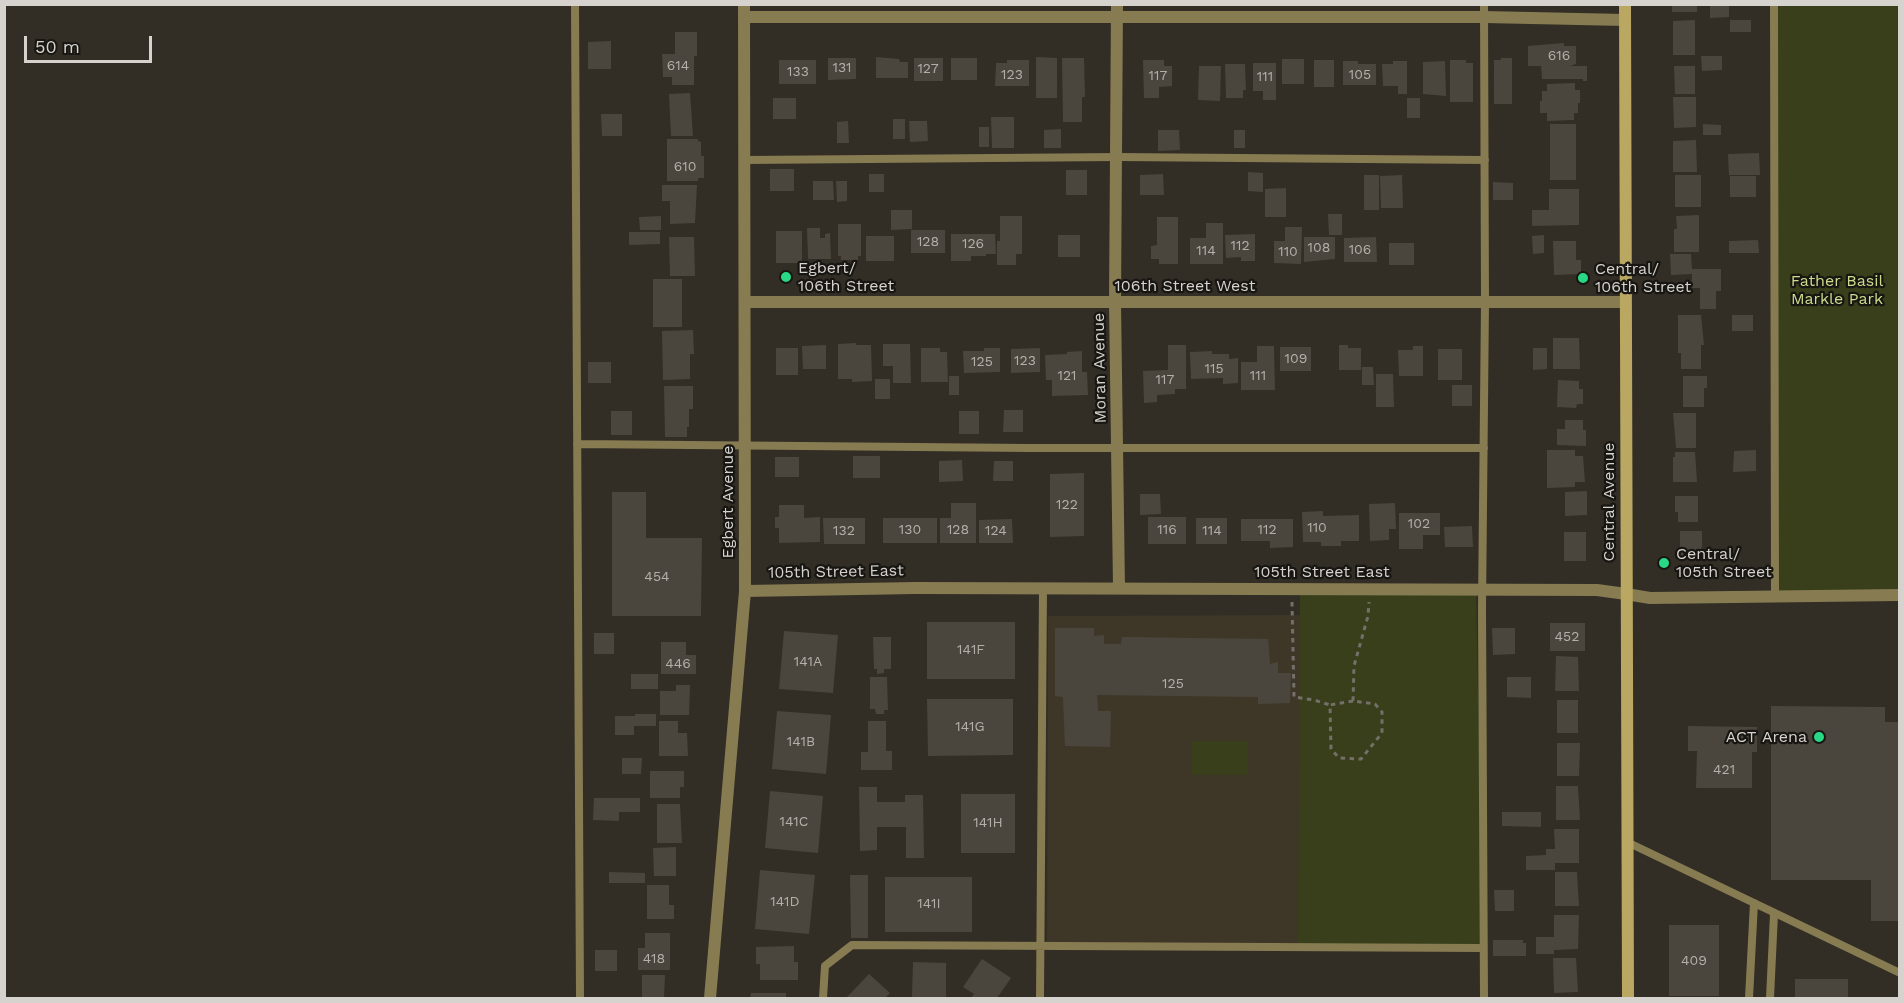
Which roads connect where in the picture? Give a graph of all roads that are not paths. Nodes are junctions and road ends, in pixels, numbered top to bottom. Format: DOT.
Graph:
graph roads {
  1 [pos="575,4"];
  2 [pos="744,4"];
  3 [pos="1118,4"];
  4 [pos="1625,4"];
  5 [pos="1774,4"];
  6 [pos="1484,11"];
  7 [pos="745,18"];
  8 [pos="1118,18"];
  9 [pos="1625,20"];
  10 [pos="1118,157"];
  11 [pos="746,160"];
  12 [pos="1485,160"];
  13 [pos="745,302"];
  14 [pos="1485,302"];
  15 [pos="1624,302"];
  16 [pos="1115,303"];
  17 [pos="577,444"];
  18 [pos="745,445"];
  19 [pos="1117,447"];
  20 [pos="1484,448"];
  21 [pos="1043,588"];
  22 [pos="1119,588"];
  23 [pos="1483,590"];
  24 [pos="745,591"];
  25 [pos="1626,594"];
  26 [pos="1899,595"];
  27 [pos="1775,597"];
  28 [pos="1627,842"];
  29 [pos="1754,903"];
  30 [pos="1774,914"];
  31 [pos="1041,946"];
  32 [pos="1484,948"];
  33 [pos="1899,973"];
  34 [pos="580,999"];
  35 [pos="710,999"];
  36 [pos="823,999"];
  37 [pos="1040,999"];
  38 [pos="1484,999"];
  39 [pos="1628,999"];
  40 [pos="1749,999"];
  41 [pos="1770,999"];
  1 -- 17 [label="lane"];
  2 -- 7 [label="street, Egbert Avenue"];
  3 -- 8 [label="street, Moran Avenue"];
  4 -- 9 [label="main road, Central Avenue"];
  5 -- 27 [label="lane"];
  6 -- 8 [label="street"];
  6 -- 9 [label="street"];
  6 -- 12 [label="lane"];
  7 -- 8 [label="street"];
  7 -- 11 [label="street, Egbert Avenue"];
  8 -- 10 [label="street, Moran Avenue"];
  9 -- 15 [label="main road, Central Avenue"];
  10 -- 11 [label="lane"];
  10 -- 12 [label="lane"];
  10 -- 16 [label="street, Moran Avenue"];
  11 -- 13 [label="street, Egbert Avenue"];
  12 -- 14 [label="lane"];
  13 -- 16 [label="street, 106th Street West"];
  13 -- 18 [label="street, Egbert Avenue"];
  14 -- 15 [label="street, 106th Street West"];
  14 -- 16 [label="street, 106th Street West"];
  14 -- 20 [label="lane"];
  15 -- 25 [label="main road, Central Avenue"];
  16 -- 19 [label="street, Moran Avenue"];
  17 -- 18 [label="lane"];
  17 -- 34 [label="lane"];
  18 -- 19 [label="lane"];
  18 -- 24 [label="street, Egbert Avenue"];
  19 -- 20 [label="lane"];
  19 -- 22 [label="street, Moran Avenue"];
  20 -- 23 [label="lane"];
  21 -- 22 [label="street, 105th Street East"];
  21 -- 24 [label="street, 105th Street East"];
  21 -- 31 [label="lane"];
  22 -- 23 [label="street, 105th Street East"];
  23 -- 25 [label="street, 105th Street East"];
  23 -- 32 [label="lane"];
  24 -- 35 [label="street, Egbert Avenue"];
  25 -- 27 [label="street, 105th Street East"];
  25 -- 28 [label="main road, Central Avenue"];
  26 -- 27 [label="street, 105th Street East"];
  28 -- 29 [label="lane"];
  28 -- 39 [label="main road, Central Avenue"];
  29 -- 30 [label="lane"];
  29 -- 40 [label="lane"];
  30 -- 33 [label="lane"];
  30 -- 41 [label="lane"];
  31 -- 32 [label="lane"];
  31 -- 36 [label="lane"];
  31 -- 37 [label="lane"];
  32 -- 38 [label="lane"];
}
